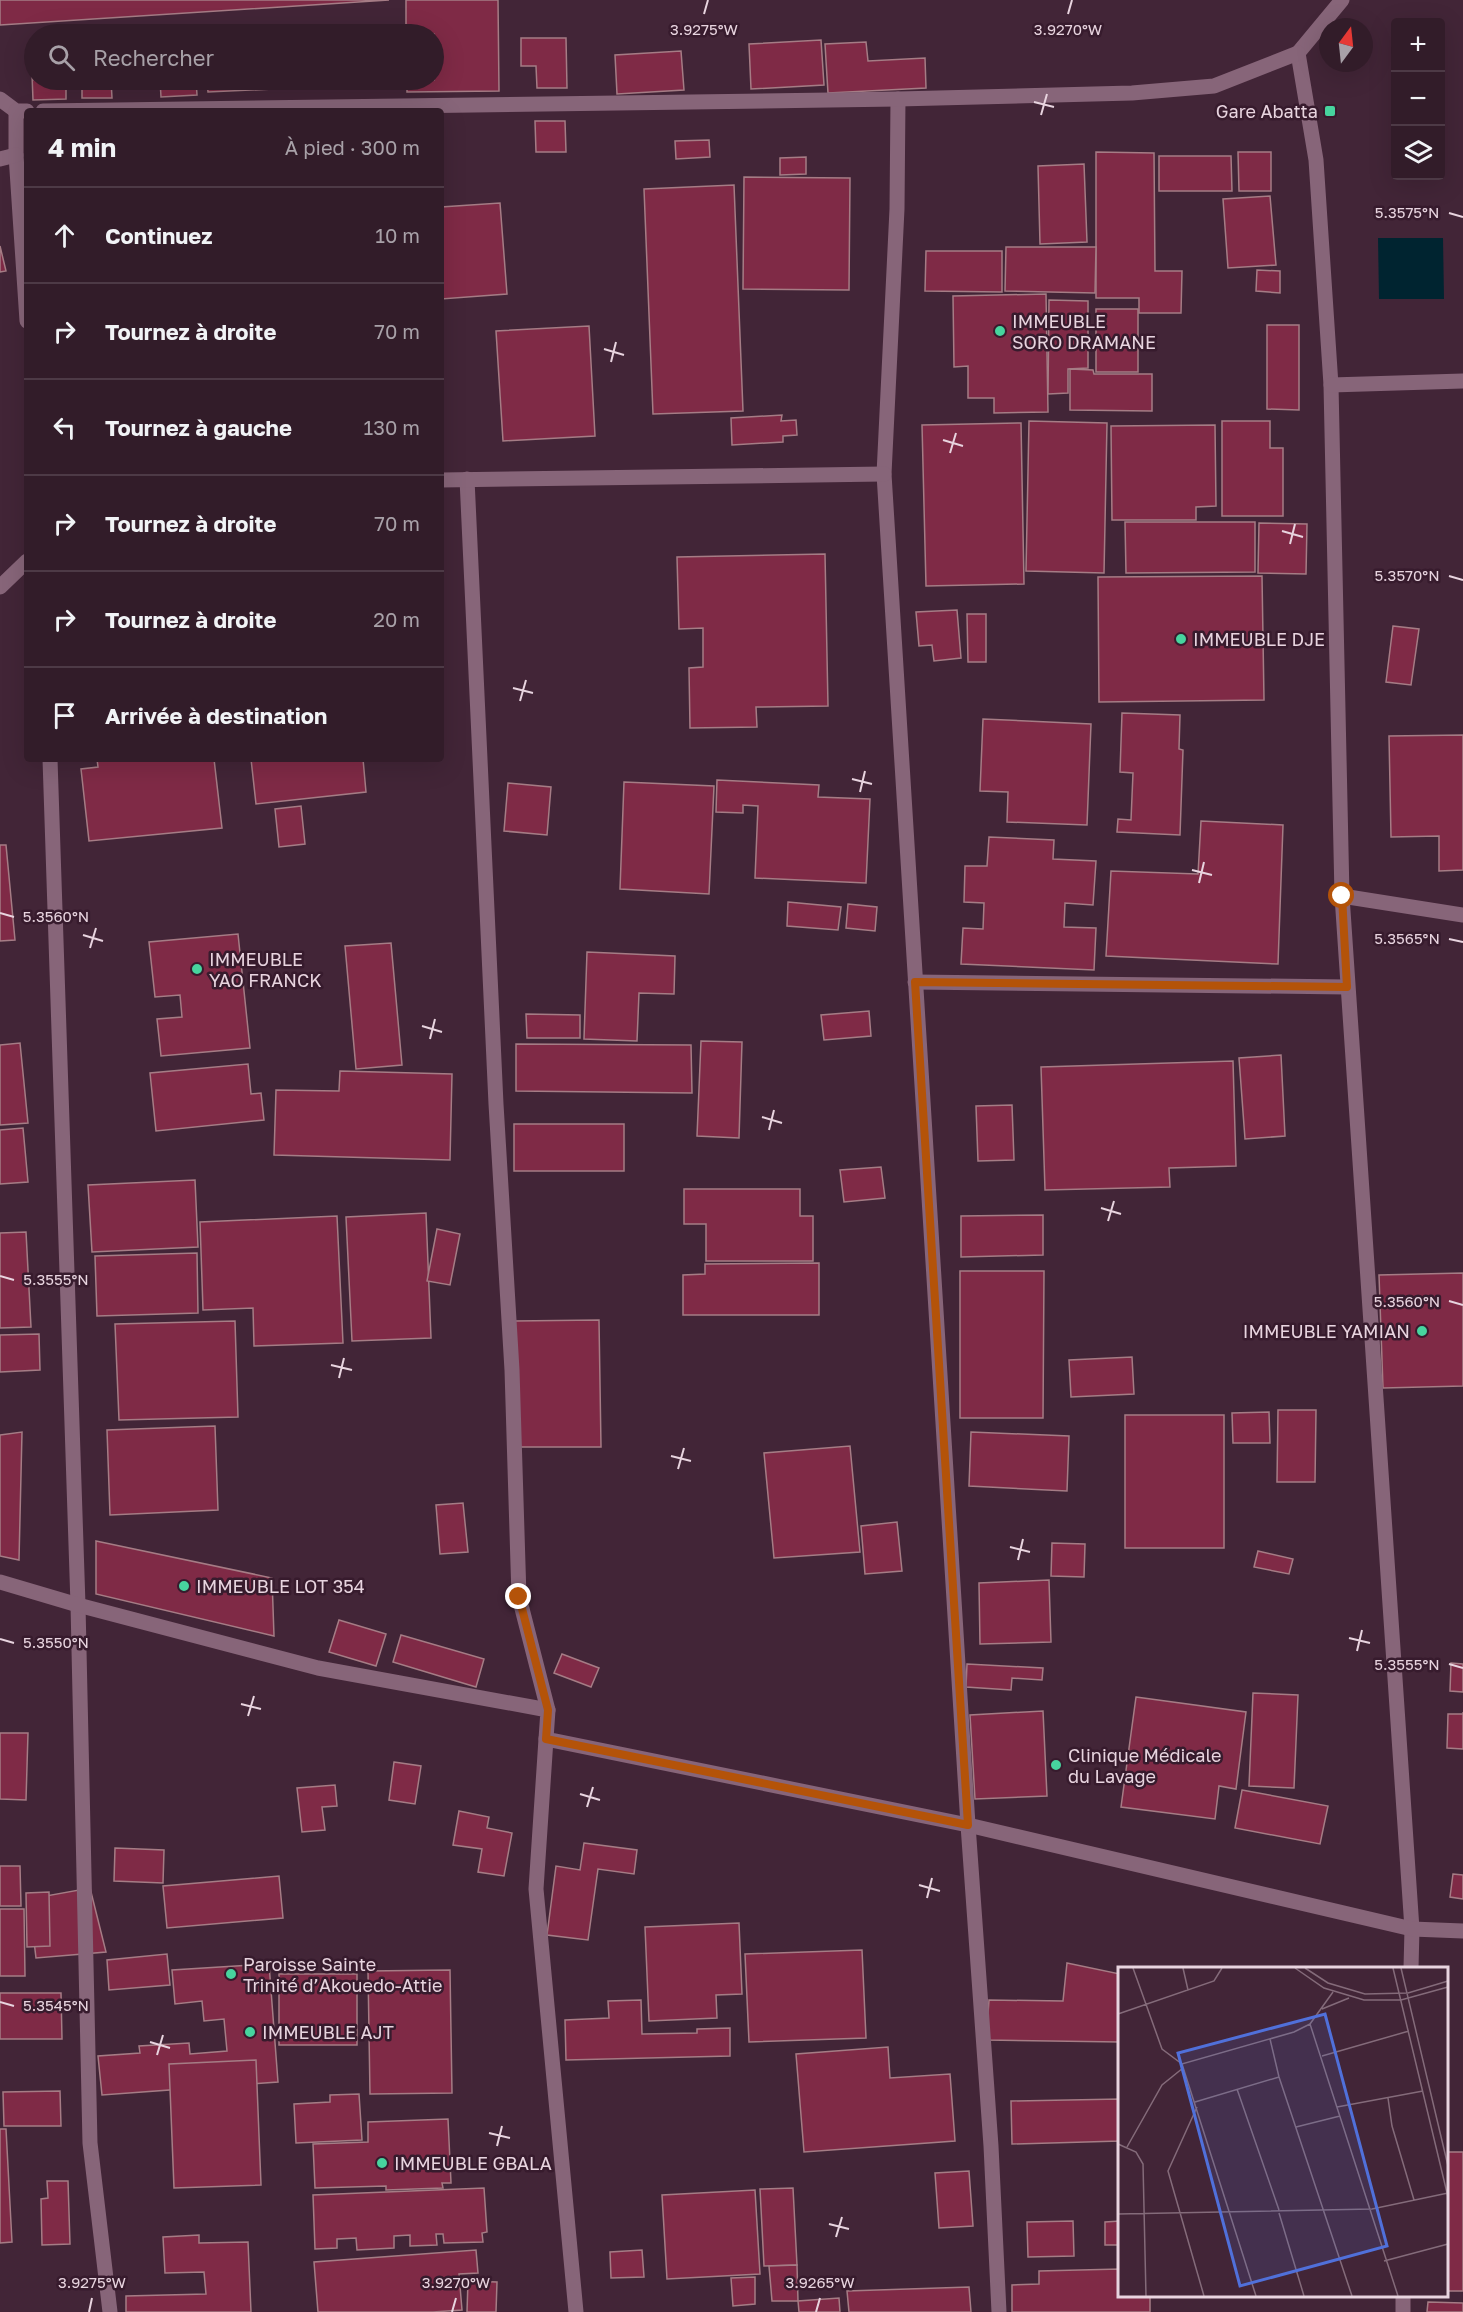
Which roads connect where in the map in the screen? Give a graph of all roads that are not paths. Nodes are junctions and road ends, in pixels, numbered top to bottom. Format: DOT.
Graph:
graph roads {
  1 [pos="1342,0"];
  2 [pos="1298,53"];
  3 [pos="0,99"];
  4 [pos="898,99"];
  5 [pos="257,108"];
  6 [pos="22,111"];
  7 [pos="16,155"];
  8 [pos="0,159"];
  9 [pos="24,276"];
  10 [pos="1463,381"];
  11 [pos="1331,385"];
  12 [pos="884,474"];
  13 [pos="467,479"];
  14 [pos="444,480"];
  15 [pos="24,564"];
  16 [pos="0,587"];
  17 [pos="50,762"];
  18 [pos="1342,896"];
  19 [pos="1463,915"];
  20 [pos="915,982"];
  21 [pos="1347,987"];
  22 [pos="0,1582"];
  23 [pos="78,1605"];
  24 [pos="548,1710"];
  25 [pos="546,1739"];
  26 [pos="968,1825"];
  27 [pos="1412,1929"];
  28 [pos="1463,1931"];
  29 [pos="1411,1967"];
  30 [pos="110,2312"];
  31 [pos="576,2312"];
  32 [pos="999,2312"];
  1 -- 2 [label="street"];
  2 -- 4 [label="street"];
  2 -- 11 [label="street"];
  3 -- 6 [label="street"];
  4 -- 5 [label="street"];
  4 -- 12 [label="street"];
  6 -- 7 [label="street"];
  7 -- 8 [label="street"];
  7 -- 9 [label="street"];
  10 -- 11 [label="street"];
  11 -- 18 [label="street"];
  12 -- 13 [label="street"];
  12 -- 20 [label="street"];
  13 -- 14 [label="street"];
  13 -- 24 [label="street"];
  15 -- 16 [label="street"];
  17 -- 23 [label="street"];
  18 -- 19 [label="street"];
  18 -- 21 [label="street"];
  20 -- 21 [label="street"];
  20 -- 26 [label="street"];
  21 -- 27 [label="street"];
  22 -- 23 [label="street"];
  23 -- 24 [label="street"];
  23 -- 30 [label="street"];
  24 -- 25 [label="street"];
  25 -- 26 [label="street"];
  25 -- 31 [label="street"];
  26 -- 27 [label="street"];
  26 -- 32 [label="street"];
  27 -- 28 [label="street"];
  27 -- 29 [label="street"];
}
